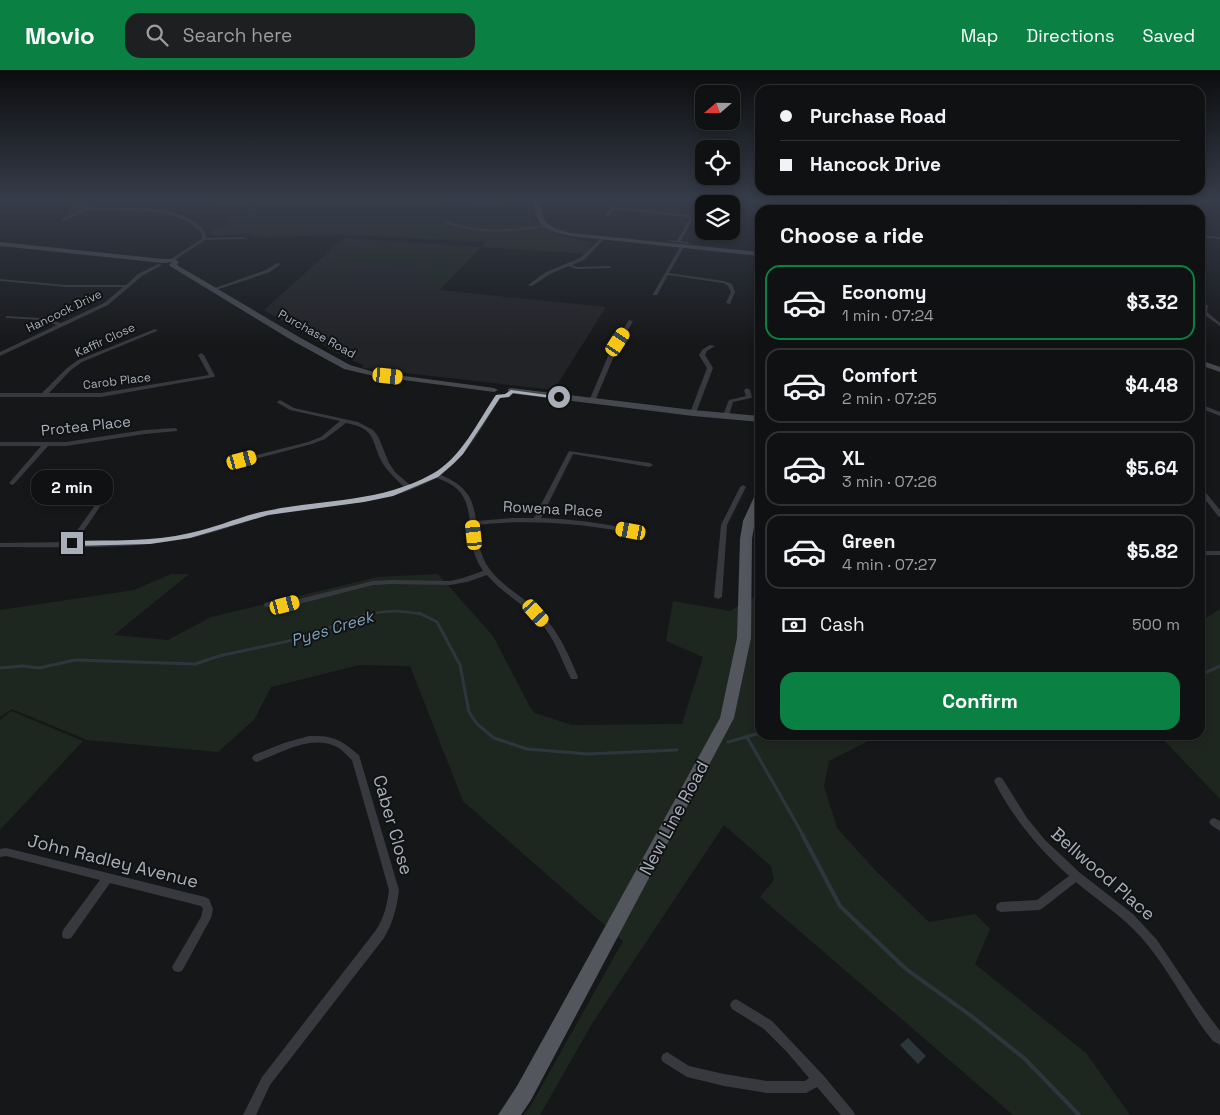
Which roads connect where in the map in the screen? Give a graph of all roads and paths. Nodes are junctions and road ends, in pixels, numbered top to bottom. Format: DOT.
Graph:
graph roads {
  1 [pos="40,249"];
  2 [pos="191,249"];
  3 [pos="593,249"];
  4 [pos="678,249"];
  5 [pos="713,249"];
  6 [pos="755,253"];
  7 [pos="173,262"];
  8 [pos="161,263"];
  9 [pos="279,264"];
  10 [pos="570,265"];
  11 [pos="609,267"];
  12 [pos="667,274"];
  13 [pos="0,280"];
  14 [pos="530,285"];
  15 [pos="127,286"];
  16 [pos="214,289"];
  17 [pos="655,294"];
  18 [pos="728,303"];
  19 [pos="1206,306"];
  20 [pos="1205,309"];
  21 [pos="1205,313"];
  22 [pos="8,317"];
  23 [pos="631,322"];
  24 [pos="62,325"];
  25 [pos="1220,325"];
  26 [pos="155,330"];
  27 [pos="712,346"];
  28 [pos="0,354"];
  29 [pos="200,356"];
  30 [pos="1205,363"];
  31 [pos="1220,368"];
  32 [pos="747,390"];
  33 [pos="496,393"];
  34 [pos="44,395"];
  35 [pos="0,396"];
  36 [pos="592,401"];
  37 [pos="280,402"];
  38 [pos="1205,408"];
  39 [pos="693,413"];
  40 [pos="1220,414"];
  41 [pos="710,415"];
  42 [pos="726,415"];
  43 [pos="755,420"];
  44 [pos="755,420"];
  45 [pos="344,421"];
  46 [pos="174,430"];
  47 [pos="0,444"];
  48 [pos="46,444"];
  49 [pos="242,460"];
  50 [pos="650,465"];
  51 [pos="436,475"];
  52 [pos="12,483"];
  53 [pos="743,487"];
  54 [pos="409,488"];
  55 [pos="106,492"];
  56 [pos="1205,495"];
  57 [pos="755,507"];
  58 [pos="1220,515"];
  59 [pos="537,519"];
  60 [pos="472,523"];
  61 [pos="631,531"];
  62 [pos="72,543"];
  63 [pos="0,545"];
  64 [pos="1205,553"];
  65 [pos="1220,553"];
  66 [pos="487,572"];
  67 [pos="718,597"];
  68 [pos="268,605"];
  69 [pos="574,677"];
  70 [pos="257,758"];
  71 [pos="999,781"];
  72 [pos="0,853"];
  73 [pos="1076,876"];
  74 [pos="108,877"];
  75 [pos="1002,907"];
  76 [pos="67,934"];
  77 [pos="178,967"];
  78 [pos="736,1005"];
  79 [pos="1220,1039"];
  80 [pos="667,1058"];
  81 [pos="819,1079"];
  82 [pos="249,1115"];
  83 [pos="508,1115"];
  84 [pos="849,1115"];
  1 -- 8 [label="main road"];
  2 -- 7 [label="street"];
  3 -- 10 [label="street"];
  4 -- 12 [label="street"];
  5 -- 6 [label="main road"];
  7 -- 8 [label="main road"];
  7 -- 16 [label="main road, Purchase Road"];
  8 -- 15 [label="street, Hancock Drive"];
  9 -- 16 [label="street"];
  10 -- 11 [label="street"];
  10 -- 14 [label="street"];
  12 -- 17 [label="street"];
  12 -- 18 [label="street"];
  13 -- 15 [label="street"];
  15 -- 24 [label="street, Hancock Drive"];
  16 -- 33 [label="main road, Purchase Road"];
  19 -- 20 [label="street"];
  21 -- 25 [label="street"];
  22 -- 24 [label="street"];
  23 -- 36 [label="street"];
  24 -- 28 [label="street, Hancock Drive"];
  26 -- 34 [label="street, Kaffir Close"];
  27 -- 39 [label="street"];
  29 -- 34 [label="street, Carob Place"];
  30 -- 31 [label="main road"];
  32 -- 42 [label="street"];
  33 -- 36 [label="main road"];
  33 -- 51 [label="street"];
  34 -- 35 [label="street, Carob Place"];
  36 -- 39 [label="main road"];
  37 -- 45 [label="street"];
  38 -- 40 [label="street"];
  39 -- 41 [label="main road"];
  41 -- 42 [label="main road"];
  41 -- 44 [label="main road"];
  42 -- 43 [label="main road"];
  45 -- 49 [label="street"];
  45 -- 54 [label="street"];
  46 -- 48 [label="street, Protea Place"];
  47 -- 48 [label="street, Protea Place"];
  48 -- 52 [label="street"];
  50 -- 59 [label="street"];
  51 -- 54 [label="street"];
  51 -- 60 [label="street"];
  53 -- 67 [label="street"];
  54 -- 62 [label="street"];
  55 -- 62 [label="street"];
  56 -- 58 [label="street"];
  57 -- 83 [label="main road, New Line Road"];
  59 -- 60 [label="street, Rowena Place"];
  59 -- 61 [label="street, Rowena Place"];
  60 -- 66 [label="street"];
  62 -- 63 [label="street"];
  64 -- 65 [label="street"];
  66 -- 68 [label="street"];
  66 -- 69 [label="street"];
  70 -- 82 [label="street, Caber Close"];
  71 -- 73 [label="street, Bellwood Place"];
  72 -- 74 [label="street, John Radley Avenue"];
  73 -- 75 [label="street"];
  73 -- 79 [label="street, Bellwood Place"];
  74 -- 76 [label="street"];
  74 -- 77 [label="street, John Radley Avenue"];
  78 -- 81 [label="street"];
  80 -- 81 [label="street"];
  81 -- 84 [label="street"];
}
